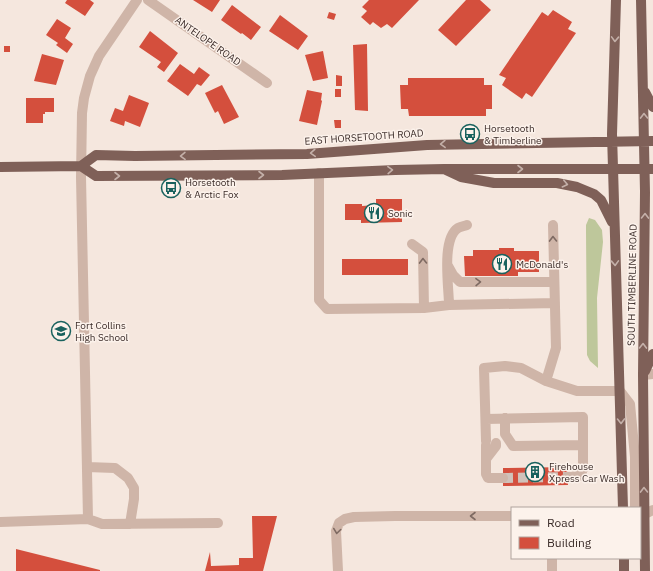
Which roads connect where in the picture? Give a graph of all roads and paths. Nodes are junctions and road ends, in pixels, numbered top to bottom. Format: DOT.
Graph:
graph roads {
  1 [pos="137,0"];
  2 [pos="148,0"];
  3 [pos="616,0"];
  4 [pos="641,0"];
  5 [pos="267,83"];
  6 [pos="644,91"];
  7 [pos="653,107"];
  8 [pos="613,141"];
  9 [pos="649,141"];
  10 [pos="81,166"];
  11 [pos="0,167"];
  12 [pos="614,168"];
  13 [pos="444,169"];
  14 [pos="649,169"];
  15 [pos="319,173"];
  16 [pos="467,225"];
  17 [pos="553,225"];
  18 [pos="614,227"];
  19 [pos="412,244"];
  20 [pos="448,266"];
  21 [pos="554,282"];
  22 [pos="555,303"];
  23 [pos="449,305"];
  24 [pos="424,308"];
  25 [pos="653,354"];
  26 [pos="648,375"];
  27 [pos="546,381"];
  28 [pos="620,391"];
  29 [pos="505,418"];
  30 [pos="486,423"];
  31 [pos="583,445"];
  32 [pos="87,467"];
  33 [pos="567,477"];
  34 [pos="503,478"];
  35 [pos="623,507"];
  36 [pos="635,507"];
  37 [pos="649,512"];
  38 [pos="511,516"];
  39 [pos="88,519"];
  40 [pos="0,522"];
  41 [pos="218,523"];
  42 [pos="130,524"];
  43 [pos="642,542"];
  44 [pos="552,559"];
  45 [pos="624,559"];
  46 [pos="338,571"];
  47 [pos="552,571"];
  48 [pos="624,571"];
  49 [pos="645,571"];
  1 -- 10 [label="street"];
  2 -- 5 [label="street, ANTELOPE ROAD"];
  3 -- 8 [label="main road, SOUTH TIMBERLINE ROAD, one-way"];
  4 -- 6 [label="main road, SOUTH TIMBERLINE ROAD"];
  6 -- 7 [label="main road"];
  9 -- 6 [label="main road, SOUTH TIMBERLINE ROAD, one-way"];
  8 -- 9 [label="main road, EAST HORSETOOTH ROAD"];
  8 -- 10 [label="main road, EAST HORSETOOTH ROAD, one-way"];
  8 -- 12 [label="main road, SOUTH TIMBERLINE ROAD"];
  9 -- 14 [label="main road, SOUTH TIMBERLINE ROAD"];
  10 -- 11 [label="main road"];
  10 -- 15 [label="main road, one-way"];
  10 -- 32 [label="street"];
  13 -- 12 [label="main road, one-way"];
  12 -- 14 [label="main road"];
  12 -- 18 [label="main road, SOUTH TIMBERLINE ROAD"];
  15 -- 13 [label="main road, one-way"];
  13 -- 18 [label="main road, one-way"];
  26 -- 14 [label="main road, SOUTH TIMBERLINE ROAD, one-way"];
  15 -- 24 [label="street"];
  16 -- 20 [label="street"];
  21 -- 17 [label="street, one-way"];
  18 -- 28 [label="main road, SOUTH TIMBERLINE ROAD, one-way"];
  24 -- 19 [label="street, one-way"];
  20 -- 21 [label="street, one-way"];
  20 -- 23 [label="street"];
  21 -- 22 [label="street"];
  22 -- 23 [label="street"];
  22 -- 27 [label="street"];
  23 -- 24 [label="street"];
  25 -- 26 [label="main road"];
  37 -- 26 [label="main road, SOUTH TIMBERLINE ROAD, one-way"];
  27 -- 28 [label="street"];
  27 -- 30 [label="street"];
  28 -- 35 [label="main road, SOUTH TIMBERLINE ROAD, one-way"];
  28 -- 36 [label="street"];
  29 -- 30 [label="street"];
  29 -- 31 [label="street"];
  29 -- 31 [label="street"];
  30 -- 34 [label="street"];
  31 -- 33 [label="street"];
  32 -- 39 [label="street"];
  32 -- 42 [label="street"];
  37 -- 43 [label="main road, SOUTH TIMBERLINE ROAD"];
  38 -- 46 [label="street, one-way"];
  39 -- 40 [label="street"];
  39 -- 42 [label="street"];
  41 -- 42 [label="street"];
  43 -- 49 [label="main road, SOUTH TIMBERLINE ROAD"];
  44 -- 47 [label="street"];
  45 -- 48 [label="main road"];
}
